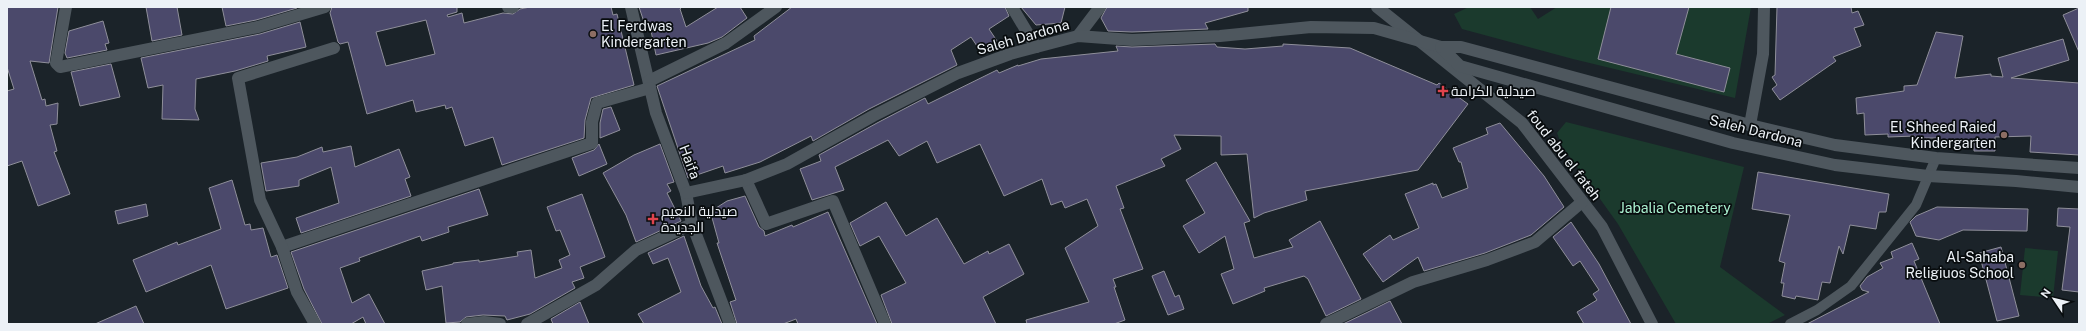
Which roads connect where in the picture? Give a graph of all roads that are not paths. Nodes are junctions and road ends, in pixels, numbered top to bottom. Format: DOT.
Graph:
graph roads {
  1 [pos="66,7"];
  2 [pos="325,7"];
  3 [pos="508,7"];
  4 [pos="513,7"];
  5 [pos="631,7"];
  6 [pos="776,7"];
  7 [pos="1012,7"];
  8 [pos="1100,7"];
  9 [pos="1377,7"];
  10 [pos="1764,7"];
  11 [pos="1078,36"];
  12 [pos="1422,43"];
  13 [pos="1036,47"];
  14 [pos="1442,47"];
  15 [pos="334,48"];
  16 [pos="650,85"];
  17 [pos="1750,125"];
  18 [pos="1936,158"];
  19 [pos="2079,168"];
  20 [pos="1928,176"];
  21 [pos="746,180"];
  22 [pos="2079,187"];
  23 [pos="686,194"];
  24 [pos="1582,202"];
  25 [pos="692,224"];
  26 [pos="282,247"];
  27 [pos="314,324"];
  28 [pos="467,324"];
  29 [pos="500,324"];
  30 [pos="527,324"];
  31 [pos="730,324"];
  32 [pos="885,324"];
  33 [pos="1326,324"];
  34 [pos="1652,324"];
  35 [pos="1790,324"];
  1 -- 2 [label="street"];
  3 -- 4 [label="street"];
  5 -- 16 [label="street, Haifa"];
  6 -- 16 [label="street"];
  7 -- 13 [label="street"];
  8 -- 11 [label="street"];
  9 -- 12 [label="street, foud abu el fateh"];
  10 -- 17 [label="street"];
  11 -- 12 [label="street, Saleh Dardona"];
  11 -- 13 [label="street, Saleh Dardona"];
  12 -- 14 [label="street, Saleh Dardona"];
  12 -- 24 [label="street, foud abu el fateh"];
  13 -- 21 [label="street, Saleh Dardona"];
  14 -- 17 [label="street, Saleh Dardona"];
  14 -- 20 [label="street, Saleh Dardona"];
  15 -- 26 [label="street"];
  16 -- 23 [label="street, Haifa"];
  16 -- 26 [label="street"];
  17 -- 18 [label="street, Saleh Dardona"];
  18 -- 19 [label="street, Saleh Dardona"];
  18 -- 20 [label="lane"];
  20 -- 22 [label="street, Saleh Dardona"];
  20 -- 35 [label="lane"];
  21 -- 23 [label="street, Saleh Dardona"];
  21 -- 32 [label="street"];
  23 -- 25 [label="street, Haifa"];
  24 -- 33 [label="street"];
  24 -- 34 [label="street, foud abu el fateh"];
  25 -- 30 [label="street"];
  25 -- 31 [label="street, Haifa"];
  26 -- 27 [label="street"];
  28 -- 29 [label="street"];
}
